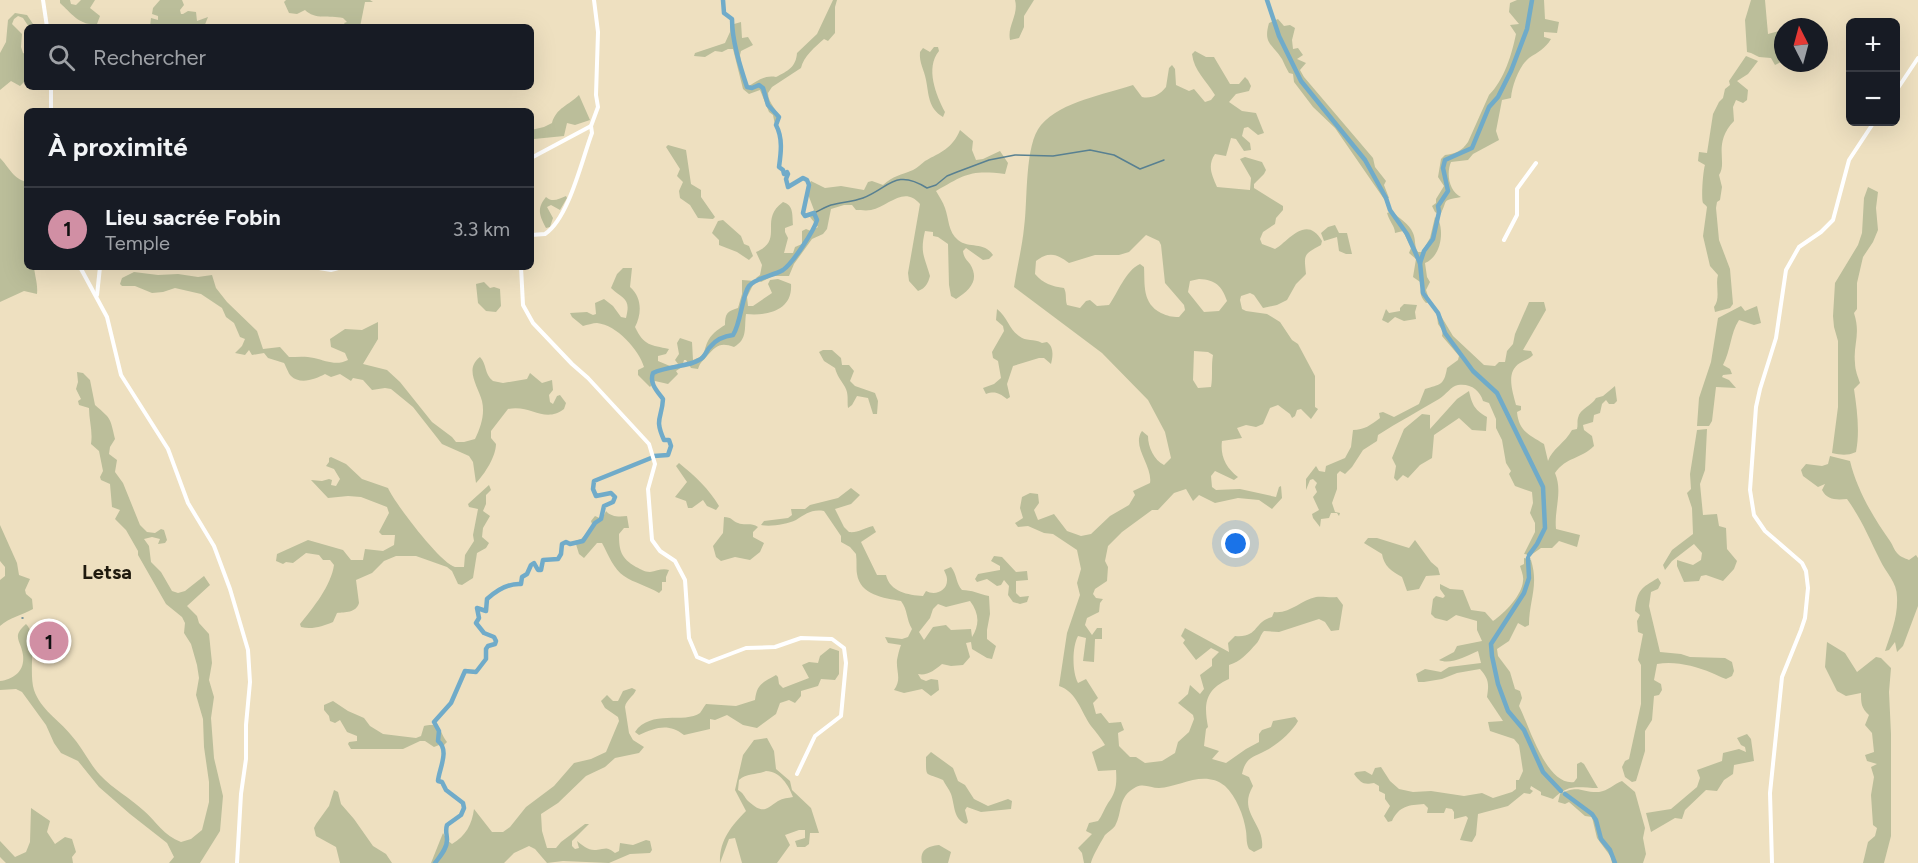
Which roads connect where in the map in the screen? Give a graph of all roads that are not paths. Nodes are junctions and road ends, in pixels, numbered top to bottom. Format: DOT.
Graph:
graph roads {
  1 [pos="43,0"];
  2 [pos="594,0"];
  3 [pos="47,24"];
  4 [pos="1918,58"];
  5 [pos="1900,85"];
  6 [pos="51,90"];
  7 [pos="51,108"];
  8 [pos="591,126"];
  9 [pos="1871,126"];
  10 [pos="534,156"];
  11 [pos="1536,163"];
  12 [pos="534,234"];
  13 [pos="1504,240"];
  14 [pos="82,270"];
  15 [pos="100,270"];
  16 [pos="520,270"];
  17 [pos="97,296"];
  18 [pos="797,774"];
  19 [pos="237,863"];
  20 [pos="1772,863"];
  1 -- 3 [label="street"];
  2 -- 8 [label="street"];
  4 -- 5 [label="street"];
  6 -- 7 [label="street"];
  8 -- 10 [label="street"];
  8 -- 12 [label="street"];
  9 -- 20 [label="street"];
  11 -- 13 [label="street"];
  14 -- 17 [label="street"];
  15 -- 17 [label="street"];
  16 -- 18 [label="street"];
  17 -- 19 [label="street"];
}
